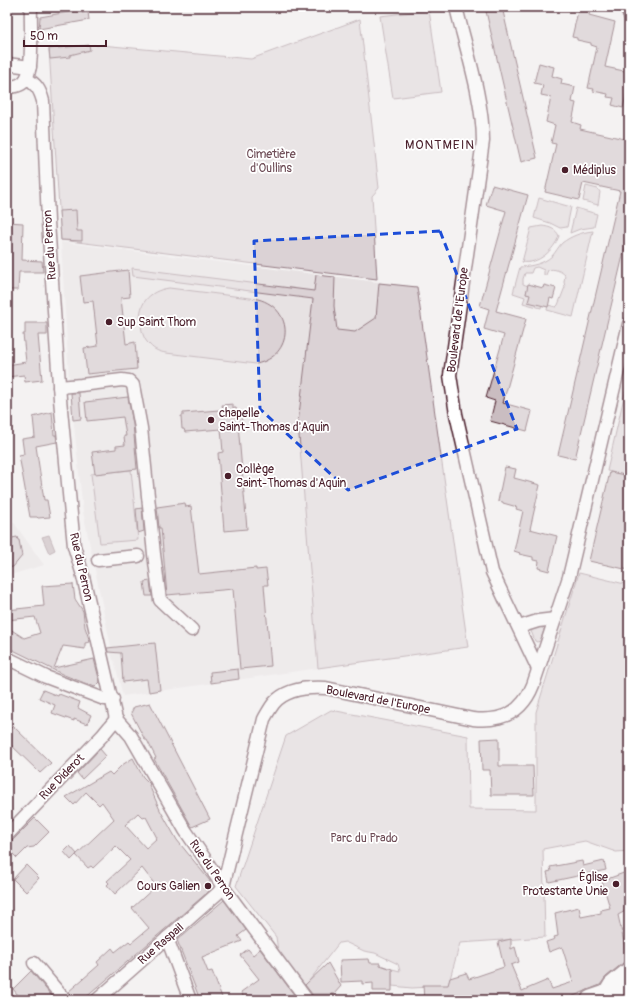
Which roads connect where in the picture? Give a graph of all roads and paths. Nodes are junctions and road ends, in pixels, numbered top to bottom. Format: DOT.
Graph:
graph roads {
  1 [pos="30,7"];
  2 [pos="456,7"];
  3 [pos="626,7"];
  4 [pos="629,14"];
  5 [pos="7,64"];
  6 [pos="30,67"];
  7 [pos="26,79"];
  8 [pos="7,87"];
  9 [pos="629,324"];
  10 [pos="59,387"];
  11 [pos="145,554"];
  12 [pos="98,560"];
  13 [pos="555,619"];
  14 [pos="519,627"];
  15 [pos="192,630"];
  16 [pos="7,658"];
  17 [pos="538,669"];
  18 [pos="113,699"];
  19 [pos="116,719"];
  20 [pos="7,835"];
  21 [pos="232,849"];
  22 [pos="207,862"];
  23 [pos="223,887"];
  24 [pos="167,938"];
  25 [pos="34,963"];
  26 [pos="629,971"];
  27 [pos="629,987"];
  28 [pos="599,998"];
  29 [pos="65,1000"];
  30 [pos="97,1000"];
  31 [pos="190,1000"];
  32 [pos="307,1000"];
  1 -- 6 [label="street"];
  2 -- 14 [label="street, Boulevard de l'Europe"];
  3 -- 4 [label="street"];
  5 -- 6 [label="street"];
  6 -- 7 [label="street"];
  7 -- 8 [label="street"];
  7 -- 10 [label="street, Rue du Perron"];
  9 -- 13 [label="street, Boulevard de l'Europe"];
  10 -- 11 [label="street"];
  10 -- 18 [label="street, Rue du Perron"];
  11 -- 12 [label="street"];
  11 -- 15 [label="street"];
  13 -- 14 [label="street"];
  13 -- 17 [label="street, Boulevard de l'Europe"];
  14 -- 17 [label="street, Boulevard de l'Europe"];
  16 -- 18 [label="street"];
  17 -- 21 [label="street, Boulevard de l'Europe"];
  18 -- 19 [label="street, Rue du Perron"];
  19 -- 20 [label="street, Rue Diderot"];
  19 -- 22 [label="street, Rue du Perron"];
  21 -- 22 [label="street"];
  21 -- 23 [label="street, Boulevard de l'Europe"];
  22 -- 23 [label="street, Rue du Perron"];
  23 -- 24 [label="street, Rue Raspail"];
  23 -- 32 [label="street, Rue du Perron"];
  24 -- 30 [label="street, Rue Raspail"];
  24 -- 31 [label="street"];
  25 -- 29 [label="street"];
  26 -- 28 [label="street"];
  27 -- 28 [label="main road"];
}
